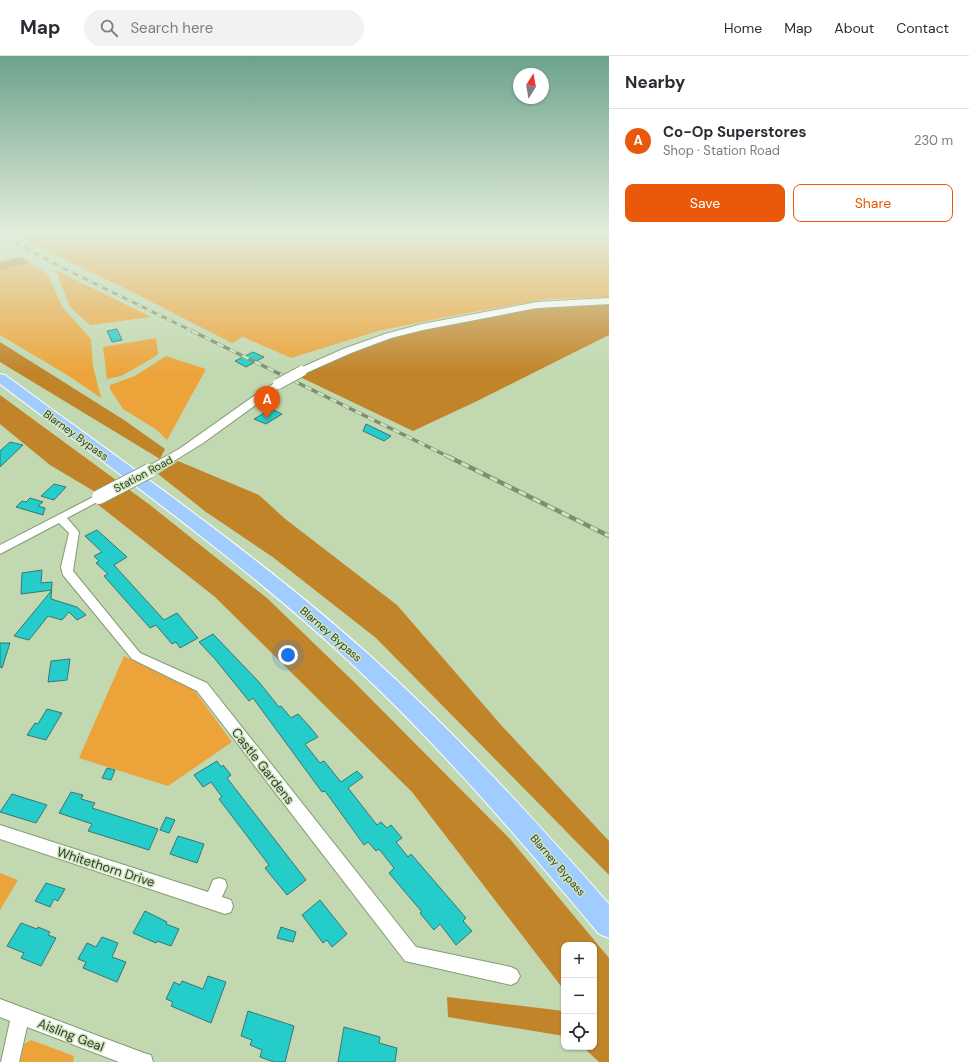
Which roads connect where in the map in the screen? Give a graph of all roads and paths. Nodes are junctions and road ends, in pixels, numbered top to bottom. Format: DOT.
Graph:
graph roads {
  1 [pos="609,301"];
  2 [pos="7,384"];
  3 [pos="99,497"];
  4 [pos="61,518"];
  5 [pos="0,550"];
  6 [pos="0,832"];
  7 [pos="219,886"];
  8 [pos="586,896"];
  9 [pos="609,920"];
  10 [pos="609,924"];
  11 [pos="511,976"];
  12 [pos="0,1008"];
  13 [pos="20,1015"];
  14 [pos="10,1062"];
  15 [pos="144,1062"];
  1 -- 3 [label="street, Station Road, bridge"];
  2 -- 8 [label="highway, Blarney Bypass"];
  3 -- 4 [label="street, Station Road"];
  4 -- 5 [label="street, Station Road"];
  4 -- 11 [label="street, Castle Gardens"];
  6 -- 7 [label="street, Whitethorn Drive"];
  8 -- 9 [label="highway"];
  8 -- 10 [label="highway, Blarney Bypass"];
  12 -- 13 [label="street, Aisling Geal"];
  13 -- 14 [label="street"];
  13 -- 15 [label="street, Aisling Geal"];
}
